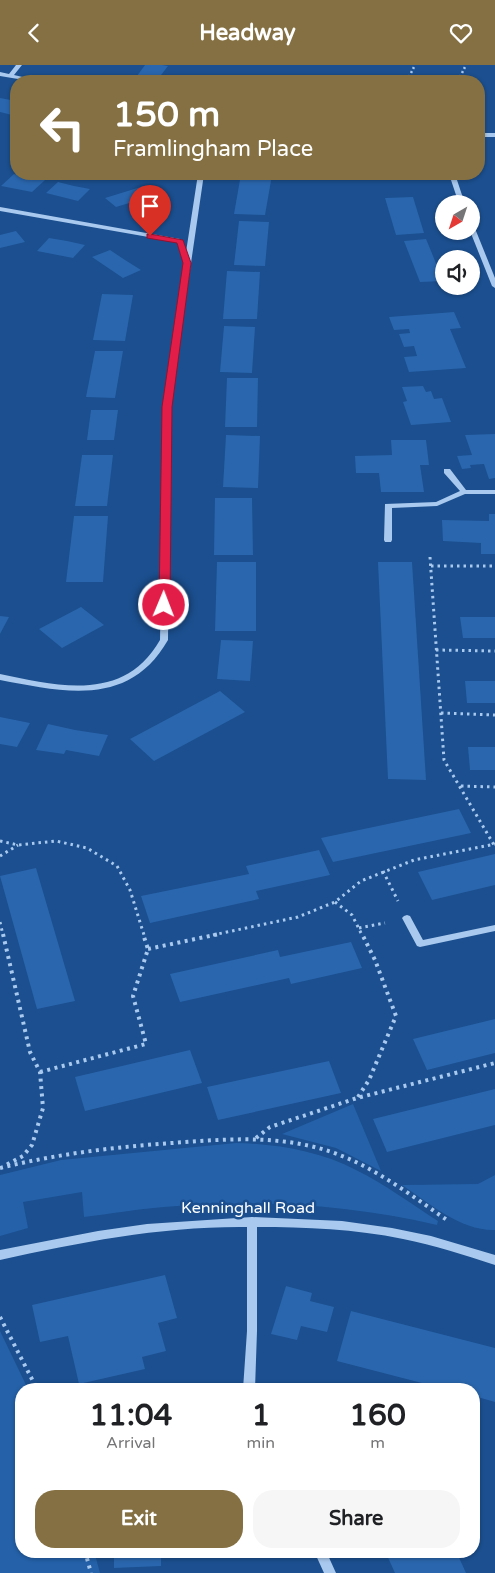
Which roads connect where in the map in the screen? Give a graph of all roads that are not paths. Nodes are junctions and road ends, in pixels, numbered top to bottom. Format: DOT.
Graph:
graph roads {
  1 [pos="19,65"];
  2 [pos="0,74"];
  3 [pos="11,75"];
  4 [pos="10,76"];
  5 [pos="201,180"];
  6 [pos="454,180"];
  7 [pos="459,195"];
  8 [pos="0,209"];
  9 [pos="477,240"];
  10 [pos="187,263"];
  11 [pos="495,286"];
  12 [pos="446,471"];
  13 [pos="464,492"];
  14 [pos="495,492"];
  15 [pos="388,539"];
  16 [pos="0,677"];
  17 [pos="407,918"];
  18 [pos="495,928"];
  19 [pos="252,1221"];
  20 [pos="0,1255"];
  21 [pos="495,1260"];
  22 [pos="249,1383"];
  23 [pos="323,1558"];
  24 [pos="330,1573"];
  1 -- 3 [label="street"];
  2 -- 4 [label="street"];
  5 -- 10 [label="street"];
  6 -- 7 [label="street"];
  8 -- 10 [label="street"];
  9 -- 11 [label="street"];
  10 -- 16 [label="street"];
  12 -- 13 [label="street"];
  13 -- 14 [label="street"];
  13 -- 15 [label="street"];
  17 -- 18 [label="street"];
  19 -- 20 [label="street, Kenninghall Road"];
  19 -- 21 [label="street, Kenninghall Road"];
  19 -- 22 [label="street"];
  23 -- 24 [label="street"];
}
